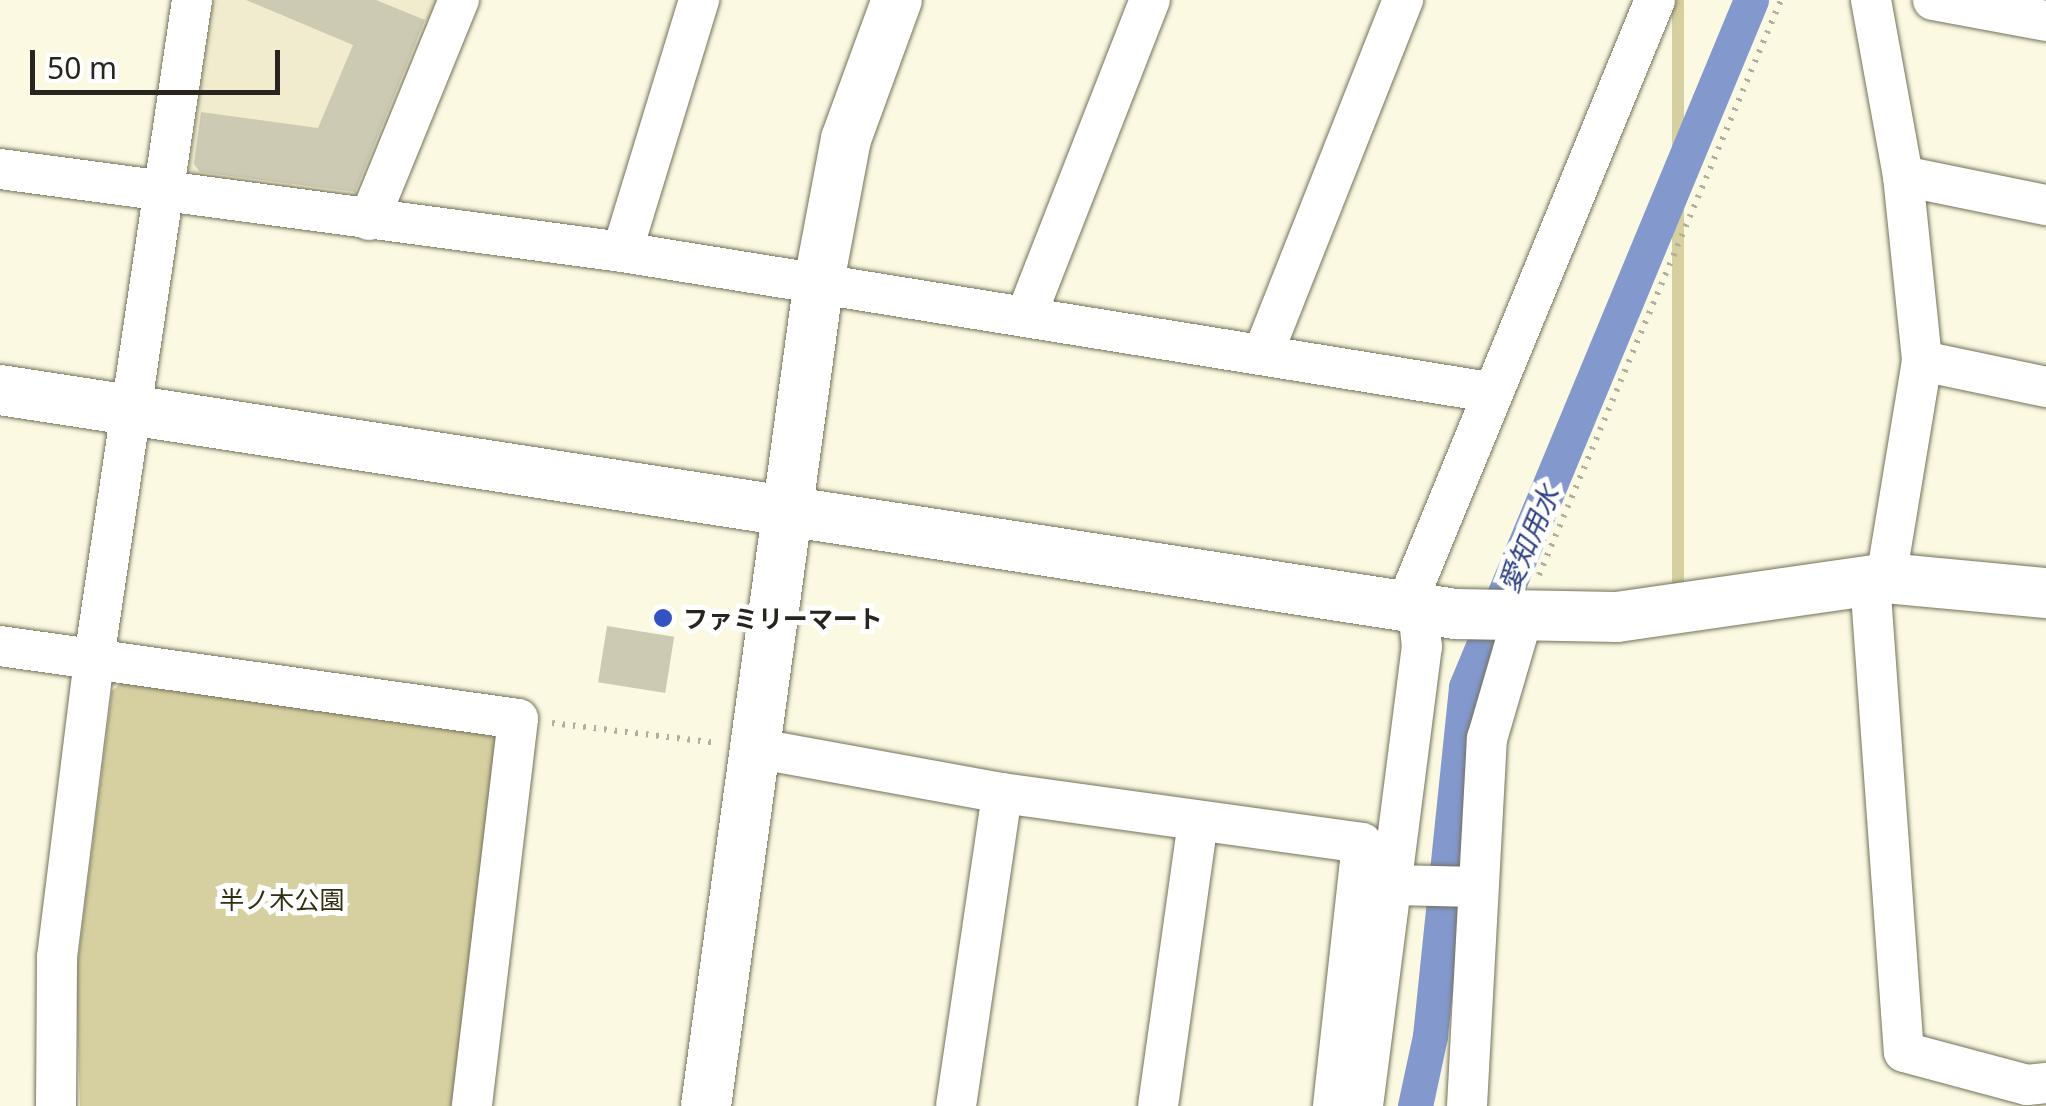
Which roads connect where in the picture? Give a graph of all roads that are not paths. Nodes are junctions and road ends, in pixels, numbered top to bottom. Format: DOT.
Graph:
graph roads {
  1 [pos="192,0"];
  2 [pos="459,0"];
  3 [pos="699,0"];
  4 [pos="898,0"];
  5 [pos="1150,0"];
  6 [pos="1402,0"];
  7 [pos="1655,0"];
  8 [pos="1871,0"];
  9 [pos="1933,0"];
  10 [pos="2046,21"];
  11 [pos="0,169"];
  12 [pos="1903,176"];
  13 [pos="162,196"];
  14 [pos="2046,204"];
  15 [pos="369,220"];
  16 [pos="622,252"];
  17 [pos="818,287"];
  18 [pos="1026,316"];
  19 [pos="1264,351"];
  20 [pos="1922,362"];
  21 [pos="2046,387"];
  22 [pos="0,390"];
  23 [pos="1489,392"];
  24 [pos="134,410"];
  25 [pos="790,512"];
  26 [pos="1878,579"];
  27 [pos="2046,593"];
  28 [pos="1439,611"];
  29 [pos="1522,619"];
  30 [pos="0,646"];
  31 [pos="94,659"];
  32 [pos="754,748"];
  33 [pos="1002,792"];
  34 [pos="1198,822"];
  35 [pos="1392,885"];
  36 [pos="1477,888"];
  37 [pos="2046,1082"];
  38 [pos="56,1106"];
  39 [pos="472,1106"];
  40 [pos="706,1106"];
  41 [pos="956,1106"];
  42 [pos="1158,1106"];
  43 [pos="1333,1106"];
  44 [pos="1363,1106"];
  45 [pos="1467,1106"];
  1 -- 13 [label="street"];
  2 -- 15 [label="street"];
  3 -- 16 [label="street"];
  4 -- 17 [label="street"];
  5 -- 18 [label="street"];
  6 -- 19 [label="street"];
  7 -- 23 [label="street"];
  8 -- 12 [label="street"];
  9 -- 10 [label="street"];
  11 -- 13 [label="street"];
  12 -- 14 [label="street"];
  12 -- 20 [label="street"];
  13 -- 15 [label="street"];
  13 -- 24 [label="street"];
  15 -- 16 [label="street"];
  16 -- 17 [label="street"];
  17 -- 18 [label="street"];
  17 -- 25 [label="street"];
  18 -- 19 [label="street"];
  19 -- 23 [label="street"];
  20 -- 21 [label="street"];
  20 -- 26 [label="street"];
  22 -- 24 [label="street"];
  23 -- 28 [label="street"];
  24 -- 25 [label="street"];
  24 -- 31 [label="street"];
  25 -- 28 [label="street"];
  25 -- 32 [label="street"];
  26 -- 27 [label="street"];
  26 -- 29 [label="street"];
  26 -- 37 [label="street"];
  28 -- 29 [label="street"];
  28 -- 35 [label="street"];
  29 -- 36 [label="street"];
  30 -- 31 [label="street"];
  31 -- 38 [label="street"];
  31 -- 39 [label="street"];
  32 -- 33 [label="street"];
  32 -- 40 [label="street"];
  33 -- 34 [label="street"];
  33 -- 41 [label="street"];
  34 -- 42 [label="street"];
  34 -- 43 [label="street"];
  35 -- 36 [label="street"];
  35 -- 44 [label="street"];
  36 -- 45 [label="street"];
}
